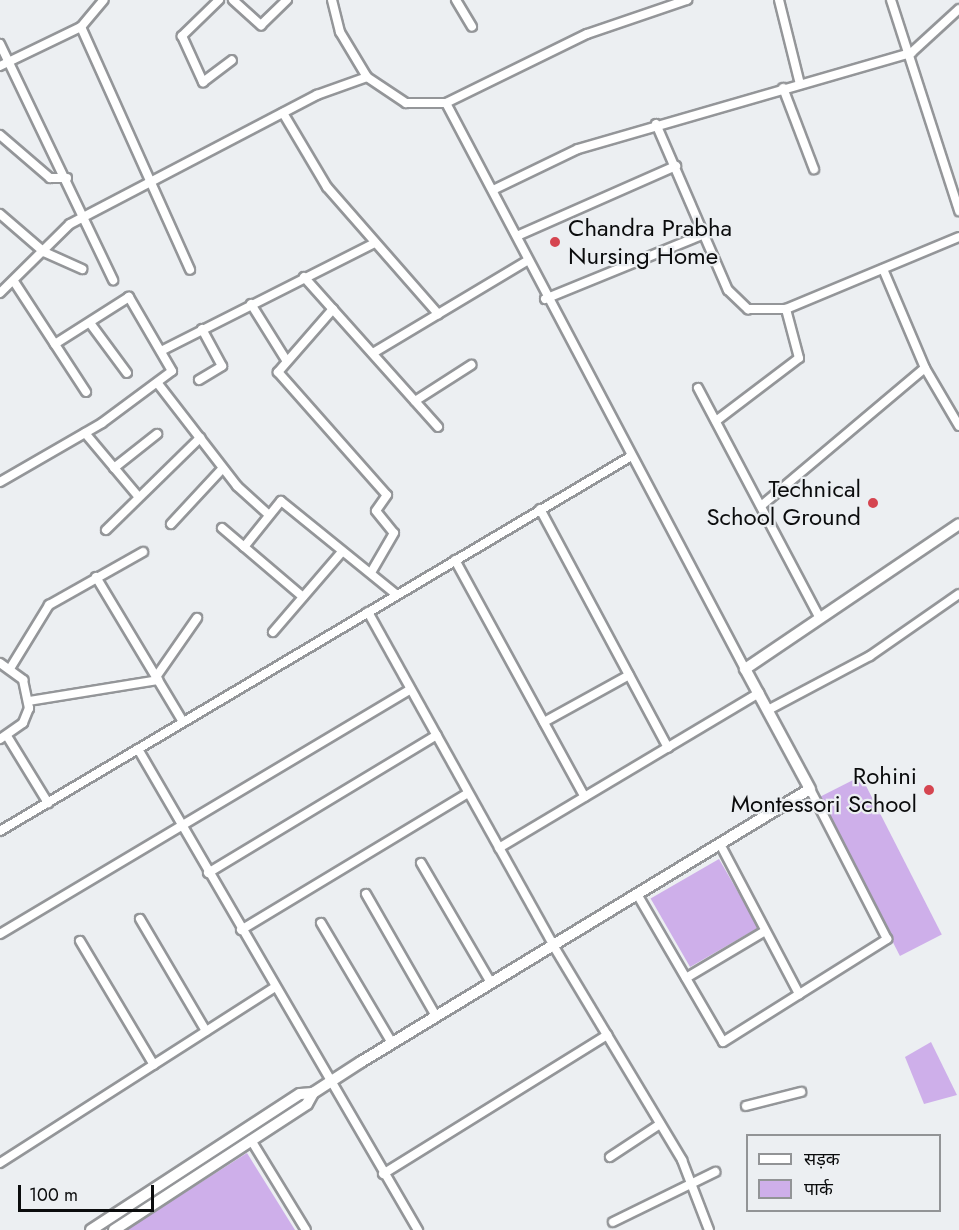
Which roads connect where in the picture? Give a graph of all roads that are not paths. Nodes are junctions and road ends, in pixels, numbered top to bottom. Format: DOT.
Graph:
graph roads {
  1 [pos="104,0"];
  2 [pos="219,0"];
  3 [pos="233,0"];
  4 [pos="287,0"];
  5 [pos="332,0"];
  6 [pos="456,0"];
  7 [pos="687,0"];
  8 [pos="778,0"];
  9 [pos="891,0"];
  10 [pos="959,9"];
  11 [pos="81,27"];
  12 [pos="472,27"];
  13 [pos="0,44"];
  14 [pos="911,52"];
  15 [pos="231,60"];
  16 [pos="4,64"];
  17 [pos="367,77"];
  18 [pos="800,84"];
  19 [pos="783,88"];
  20 [pos="446,103"];
  21 [pos="283,113"];
  22 [pos="656,124"];
  23 [pos="0,135"];
  24 [pos="676,166"];
  25 [pos="814,169"];
  26 [pos="67,178"];
  27 [pos="153,184"];
  28 [pos="493,190"];
  29 [pos="959,211"];
  30 [pos="0,214"];
  31 [pos="85,216"];
  32 [pos="702,235"];
  33 [pos="517,236"];
  34 [pos="959,237"];
  35 [pos="375,243"];
  36 [pos="44,252"];
  37 [pos="527,261"];
  38 [pos="82,268"];
  39 [pos="883,269"];
  40 [pos="190,270"];
  41 [pos="304,277"];
  42 [pos="113,280"];
  43 [pos="15,283"];
  44 [pos="0,293"];
  45 [pos="545,299"];
  46 [pos="251,304"];
  47 [pos="333,309"];
  48 [pos="786,309"];
  49 [pos="438,314"];
  50 [pos="90,323"];
  51 [pos="202,329"];
  52 [pos="55,344"];
  53 [pos="161,351"];
  54 [pos="373,353"];
  55 [pos="286,360"];
  56 [pos="471,365"];
  57 [pos="925,368"];
  58 [pos="127,373"];
  59 [pos="199,380"];
  60 [pos="159,385"];
  61 [pos="698,388"];
  62 [pos="86,392"];
  63 [pos="415,401"];
  64 [pos="716,421"];
  65 [pos="959,426"];
  66 [pos="438,427"];
  67 [pos="85,433"];
  68 [pos="157,434"];
  69 [pos="200,438"];
  70 [pos="630,457"];
  71 [pos="114,468"];
  72 [pos="224,468"];
  73 [pos="0,482"];
  74 [pos="137,495"];
  75 [pos="761,506"];
  76 [pos="540,509"];
  77 [pos="269,515"];
  78 [pos="171,524"];
  79 [pos="959,524"];
  80 [pos="222,528"];
  81 [pos="106,530"];
  82 [pos="244,547"];
  83 [pos="143,552"];
  84 [pos="341,553"];
  85 [pos="455,560"];
  86 [pos="372,571"];
  87 [pos="96,577"];
  88 [pos="959,594"];
  89 [pos="397,595"];
  90 [pos="303,597"];
  91 [pos="368,612"];
  92 [pos="197,618"];
  93 [pos="820,618"];
  94 [pos="273,632"];
  95 [pos="0,663"];
  96 [pos="11,667"];
  97 [pos="745,669"];
  98 [pos="629,675"];
  99 [pos="157,679"];
  100 [pos="411,689"];
  101 [pos="759,693"];
  102 [pos="29,701"];
  103 [pos="768,710"];
  104 [pos="183,722"];
  105 [pos="544,722"];
  106 [pos="437,735"];
  107 [pos="4,738"];
  108 [pos="668,748"];
  109 [pos="138,749"];
  110 [pos="810,789"];
  111 [pos="468,792"];
  112 [pos="585,797"];
  113 [pos="48,802"];
  114 [pos="181,825"];
  115 [pos="0,831"];
  116 [pos="720,844"];
  117 [pos="499,848"];
  118 [pos="422,863"];
  119 [pos="208,873"];
  120 [pos="366,894"];
  121 [pos="637,894"];
  122 [pos="140,919"];
  123 [pos="321,923"];
  124 [pos="241,930"];
  125 [pos="765,931"];
  126 [pos="0,934"];
  127 [pos="80,941"];
  128 [pos="553,945"];
  129 [pos="686,978"];
  130 [pos="491,983"];
  131 [pos="273,988"];
  132 [pos="799,994"];
  133 [pos="436,1016"];
  134 [pos="206,1031"];
  135 [pos="607,1035"];
  136 [pos="392,1042"];
  137 [pos="154,1065"];
  138 [pos="328,1083"];
  139 [pos="801,1092"];
  140 [pos="313,1094"];
  141 [pos="746,1106"];
  142 [pos="660,1124"];
  143 [pos="251,1140"];
  144 [pos="610,1157"];
  145 [pos="0,1163"];
  146 [pos="715,1172"];
  147 [pos="383,1174"];
  148 [pos="691,1184"];
  149 [pos="614,1222"];
  150 [pos="103,1227"];
  151 [pos="91,1230"];
  152 [pos="114,1230"];
  153 [pos="306,1230"];
  154 [pos="418,1230"];
  155 [pos="709,1230"];
  1 -- 11 [label="street"];
  2 -- 15 [label="street"];
  3 -- 4 [label="street"];
  5 -- 17 [label="street"];
  6 -- 12 [label="street"];
  7 -- 20 [label="street"];
  8 -- 18 [label="street"];
  9 -- 14 [label="street"];
  10 -- 14 [label="street"];
  11 -- 16 [label="street"];
  11 -- 27 [label="street"];
  13 -- 16 [label="street"];
  14 -- 18 [label="street"];
  14 -- 29 [label="street"];
  16 -- 26 [label="street"];
  17 -- 20 [label="street"];
  17 -- 21 [label="street"];
  18 -- 19 [label="street"];
  19 -- 22 [label="street"];
  19 -- 25 [label="street"];
  20 -- 28 [label="street"];
  21 -- 27 [label="street"];
  21 -- 35 [label="street"];
  22 -- 24 [label="street"];
  22 -- 28 [label="street"];
  23 -- 26 [label="street"];
  24 -- 32 [label="street"];
  24 -- 33 [label="street"];
  26 -- 31 [label="street"];
  27 -- 31 [label="street"];
  27 -- 40 [label="street"];
  28 -- 33 [label="street"];
  30 -- 36 [label="street"];
  31 -- 36 [label="street"];
  31 -- 42 [label="street"];
  32 -- 45 [label="street"];
  32 -- 48 [label="street"];
  33 -- 37 [label="street"];
  34 -- 39 [label="street"];
  35 -- 41 [label="street"];
  35 -- 49 [label="street"];
  36 -- 38 [label="street"];
  36 -- 43 [label="street"];
  37 -- 45 [label="street"];
  37 -- 49 [label="street"];
  39 -- 48 [label="street"];
  39 -- 57 [label="street"];
  41 -- 46 [label="street"];
  41 -- 47 [label="street"];
  43 -- 44 [label="street"];
  43 -- 52 [label="street"];
  45 -- 70 [label="street"];
  46 -- 51 [label="street"];
  46 -- 55 [label="street"];
  47 -- 54 [label="street"];
  47 -- 55 [label="street"];
  48 -- 64 [label="street"];
  49 -- 54 [label="street"];
  50 -- 52 [label="street"];
  50 -- 53 [label="street"];
  50 -- 58 [label="street"];
  51 -- 53 [label="street"];
  51 -- 59 [label="street"];
  52 -- 62 [label="street"];
  53 -- 60 [label="street"];
  54 -- 63 [label="street"];
  55 -- 86 [label="street"];
  56 -- 63 [label="street"];
  57 -- 65 [label="street"];
  57 -- 75 [label="street"];
  60 -- 67 [label="street"];
  60 -- 69 [label="street"];
  61 -- 64 [label="street"];
  63 -- 66 [label="street"];
  64 -- 75 [label="street"];
  67 -- 71 [label="street"];
  67 -- 73 [label="street"];
  68 -- 71 [label="street"];
  69 -- 72 [label="street"];
  69 -- 74 [label="street"];
  70 -- 76 [label="street"];
  70 -- 97 [label="street"];
  71 -- 74 [label="street"];
  72 -- 77 [label="street"];
  72 -- 78 [label="street"];
  74 -- 81 [label="street"];
  75 -- 93 [label="street"];
  76 -- 85 [label="street"];
  76 -- 98 [label="street"];
  77 -- 82 [label="street"];
  77 -- 84 [label="street"];
  79 -- 93 [label="street"];
  80 -- 82 [label="street"];
  82 -- 90 [label="street"];
  83 -- 87 [label="street"];
  84 -- 86 [label="street"];
  84 -- 90 [label="street"];
  85 -- 89 [label="street"];
  85 -- 105 [label="street"];
  86 -- 89 [label="street"];
  87 -- 96 [label="street"];
  87 -- 99 [label="street"];
  88 -- 103 [label="street"];
  89 -- 91 [label="street"];
  90 -- 94 [label="street"];
  91 -- 100 [label="street"];
  91 -- 104 [label="street"];
  92 -- 99 [label="street"];
  93 -- 97 [label="street"];
  95 -- 96 [label="street"];
  96 -- 102 [label="street"];
  97 -- 101 [label="street"];
  98 -- 105 [label="street"];
  98 -- 108 [label="street"];
  99 -- 102 [label="street"];
  99 -- 104 [label="street"];
  100 -- 106 [label="street"];
  100 -- 114 [label="street"];
  101 -- 103 [label="street"];
  101 -- 108 [label="street"];
  102 -- 107 [label="street"];
  103 -- 110 [label="street"];
  104 -- 109 [label="street"];
  105 -- 112 [label="street"];
  106 -- 111 [label="street"];
  106 -- 119 [label="street"];
  107 -- 113 [label="street"];
  108 -- 112 [label="street"];
  109 -- 113 [label="street"];
  109 -- 114 [label="street"];
  110 -- 116 [label="street"];
  110 -- 132 [label="street"];
  111 -- 117 [label="street"];
  111 -- 124 [label="street"];
  112 -- 117 [label="street"];
  113 -- 115 [label="street"];
  114 -- 119 [label="street"];
  114 -- 126 [label="street"];
  116 -- 121 [label="street"];
  116 -- 125 [label="street"];
  117 -- 128 [label="street"];
  118 -- 130 [label="street"];
  119 -- 124 [label="street"];
  120 -- 133 [label="street"];
  121 -- 128 [label="street"];
  121 -- 129 [label="street"];
  122 -- 134 [label="street"];
  123 -- 136 [label="street"];
  124 -- 131 [label="street"];
  125 -- 129 [label="street"];
  125 -- 132 [label="street"];
  127 -- 137 [label="street"];
  128 -- 130 [label="street"];
  128 -- 135 [label="street"];
  129 -- 132 [label="street"];
  130 -- 133 [label="street"];
  131 -- 134 [label="street"];
  131 -- 138 [label="street"];
  133 -- 136 [label="street"];
  134 -- 137 [label="street"];
  135 -- 142 [label="street"];
  135 -- 147 [label="street"];
  136 -- 138 [label="street"];
  137 -- 145 [label="street"];
  138 -- 140 [label="street"];
  138 -- 147 [label="street"];
  139 -- 141 [label="street"];
  140 -- 143 [label="street"];
  140 -- 150 [label="street"];
  142 -- 144 [label="street"];
  142 -- 148 [label="street"];
  143 -- 152 [label="street"];
  143 -- 153 [label="street"];
  146 -- 148 [label="street"];
  147 -- 154 [label="street"];
  148 -- 149 [label="street"];
  148 -- 155 [label="street"];
  150 -- 151 [label="street"];
}
